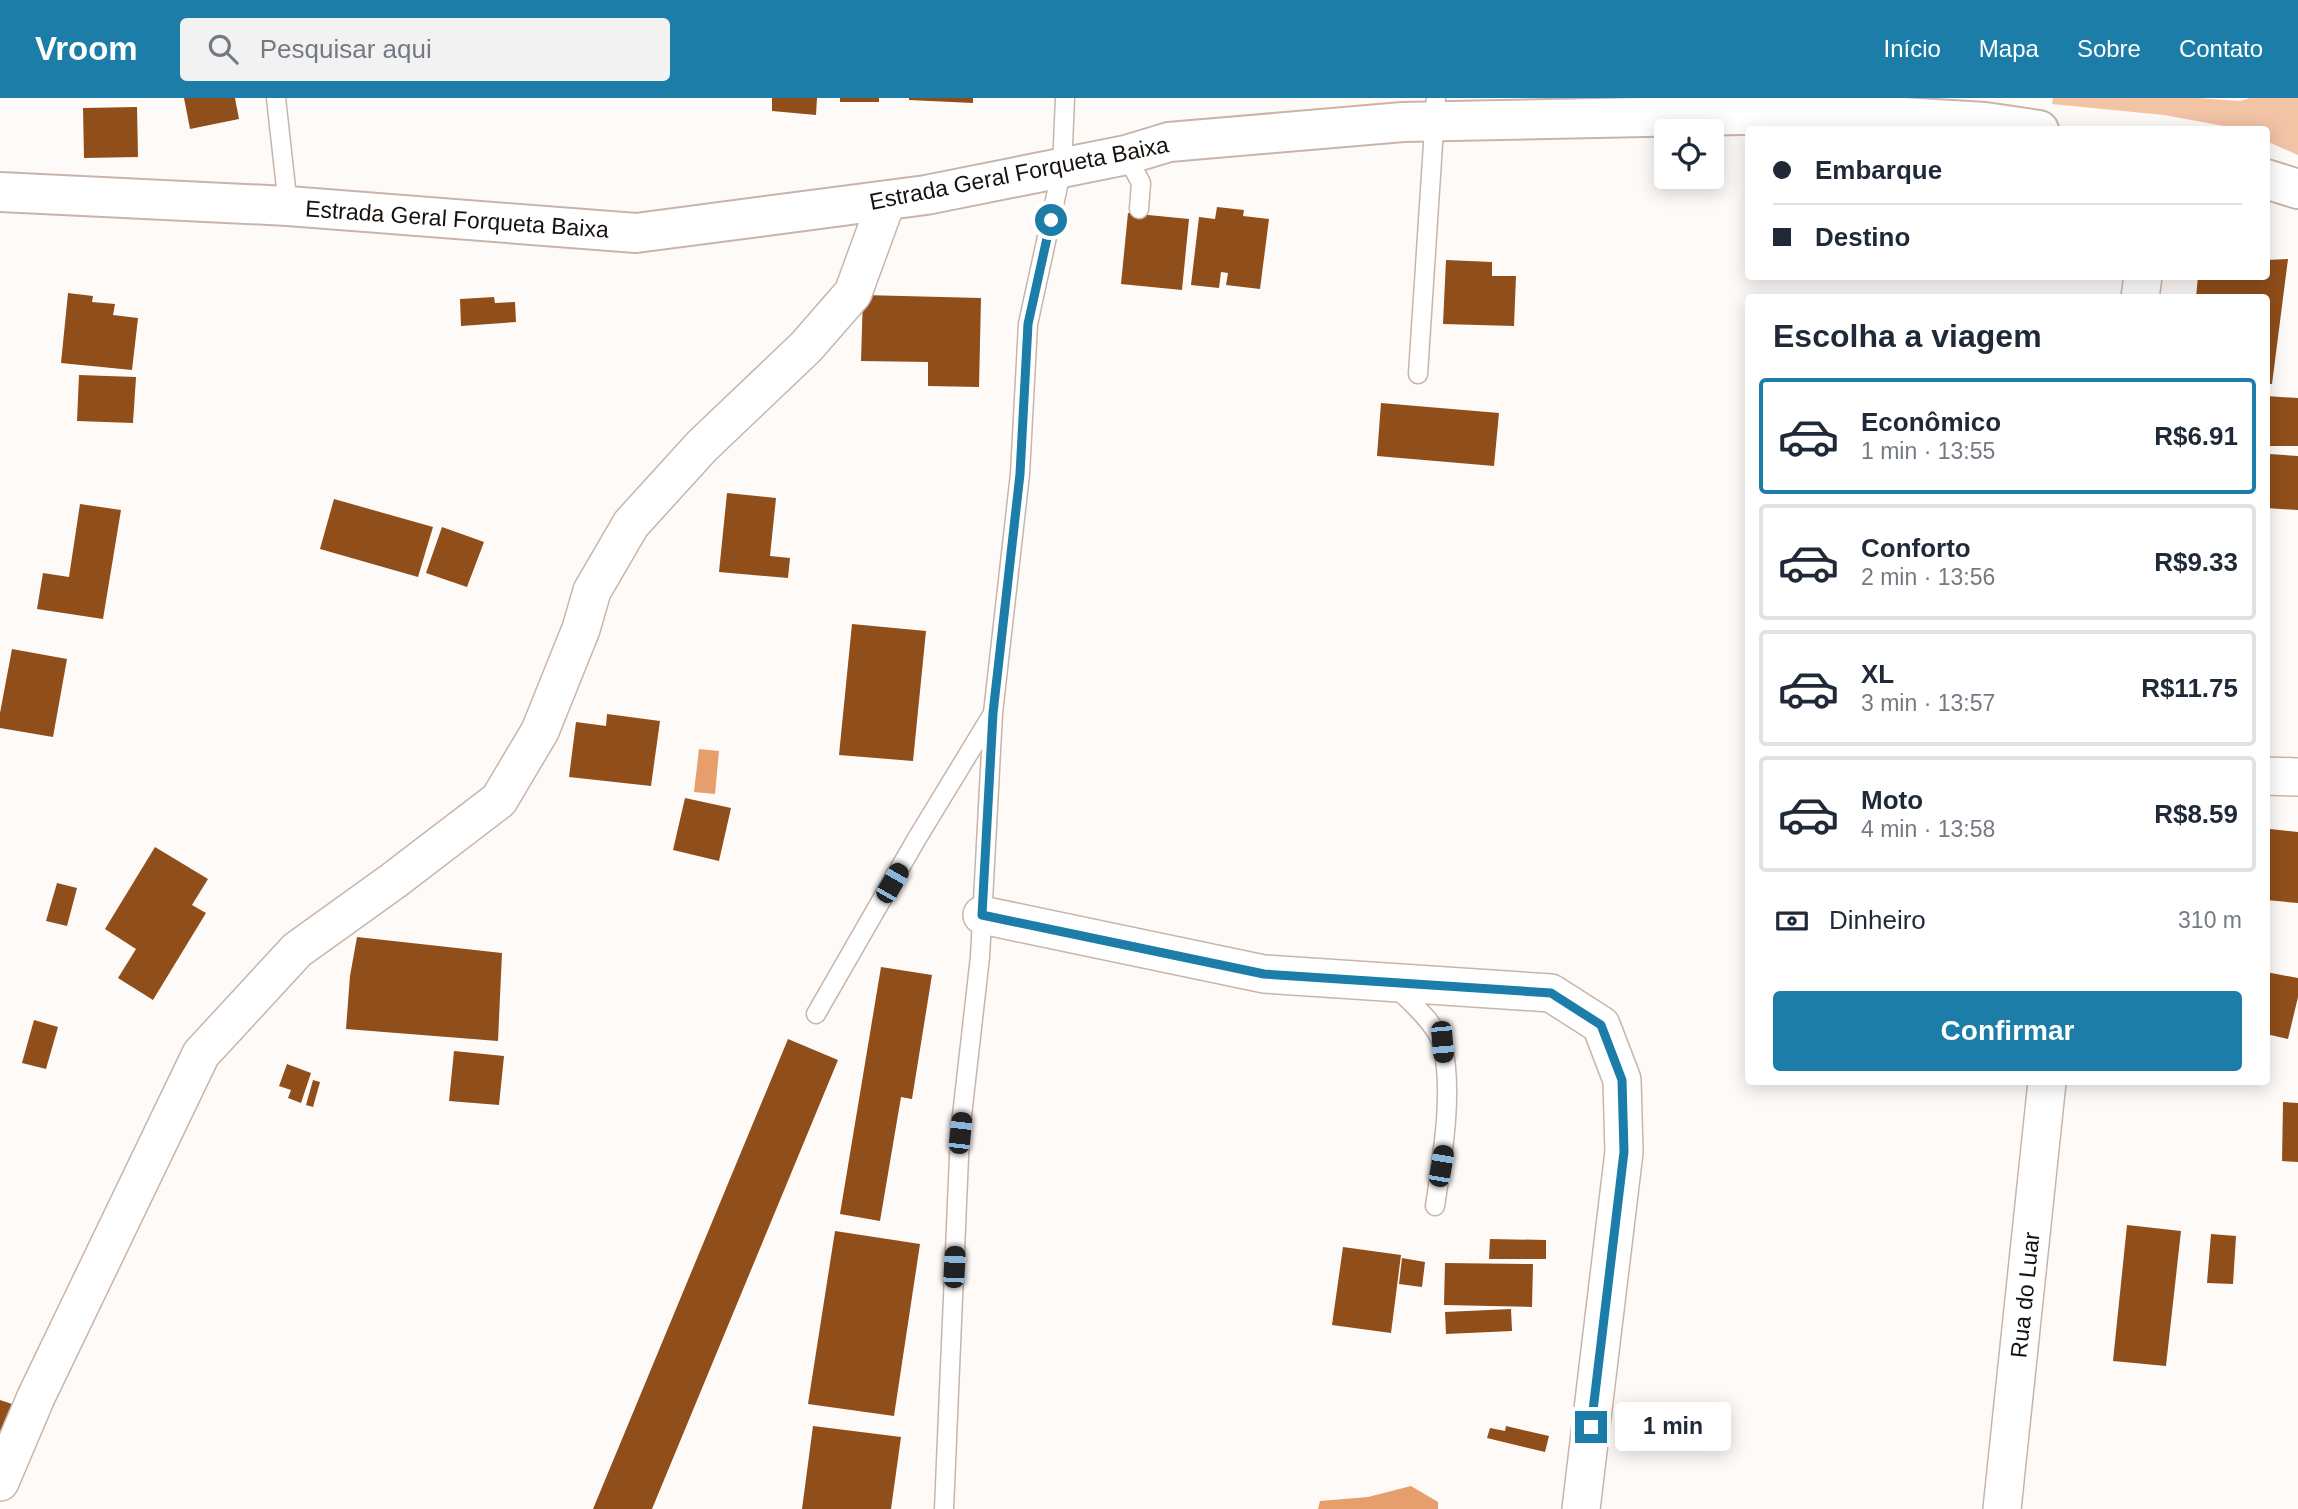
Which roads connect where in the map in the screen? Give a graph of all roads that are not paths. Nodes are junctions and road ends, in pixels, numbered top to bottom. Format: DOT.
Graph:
graph roads {
  1 [pos="276,98"];
  2 [pos="1065,98"];
  3 [pos="1721,108"];
  4 [pos="1435,110"];
  5 [pos="2012,126"];
  6 [pos="1126,155"];
  7 [pos="1062,168"];
  8 [pos="2270,180"];
  9 [pos="2298,189"];
  10 [pos="0,192"];
  11 [pos="887,200"];
  12 [pos="288,206"];
  13 [pos="1139,209"];
  14 [pos="1418,374"];
  15 [pos="993,713"];
  16 [pos="2270,776"];
  17 [pos="2298,777"];
  18 [pos="982,915"];
  19 [pos="1389,982"];
  20 [pos="816,1014"];
  21 [pos="2047,1085"];
  22 [pos="1435,1206"];
  23 [pos="0,1482"];
  24 [pos="944,1509"];
  25 [pos="1581,1509"];
  26 [pos="2002,1509"];
  1 -- 12 [label="lane"];
  2 -- 7 [label="lane"];
  3 -- 4 [label="street, Estrada Geral Forqueta Baixa"];
  3 -- 5 [label="street, Estrada Geral Forqueta Baixa"];
  4 -- 6 [label="street, Estrada Geral Forqueta Baixa"];
  4 -- 14 [label="lane"];
  6 -- 7 [label="street, Estrada Geral Forqueta Baixa"];
  6 -- 13 [label="lane"];
  7 -- 11 [label="street, Estrada Geral Forqueta Baixa"];
  7 -- 15 [label="lane"];
  8 -- 9 [label="street"];
  10 -- 12 [label="street, Estrada Geral Forqueta Baixa"];
  11 -- 12 [label="street, Estrada Geral Forqueta Baixa"];
  11 -- 23 [label="street"];
  15 -- 18 [label="lane"];
  15 -- 20 [label="lane"];
  16 -- 17 [label="street"];
  18 -- 19 [label="street"];
  18 -- 24 [label="lane"];
  19 -- 22 [label="lane"];
  19 -- 25 [label="street"];
  21 -- 26 [label="street, Rua do Luar"];
}
